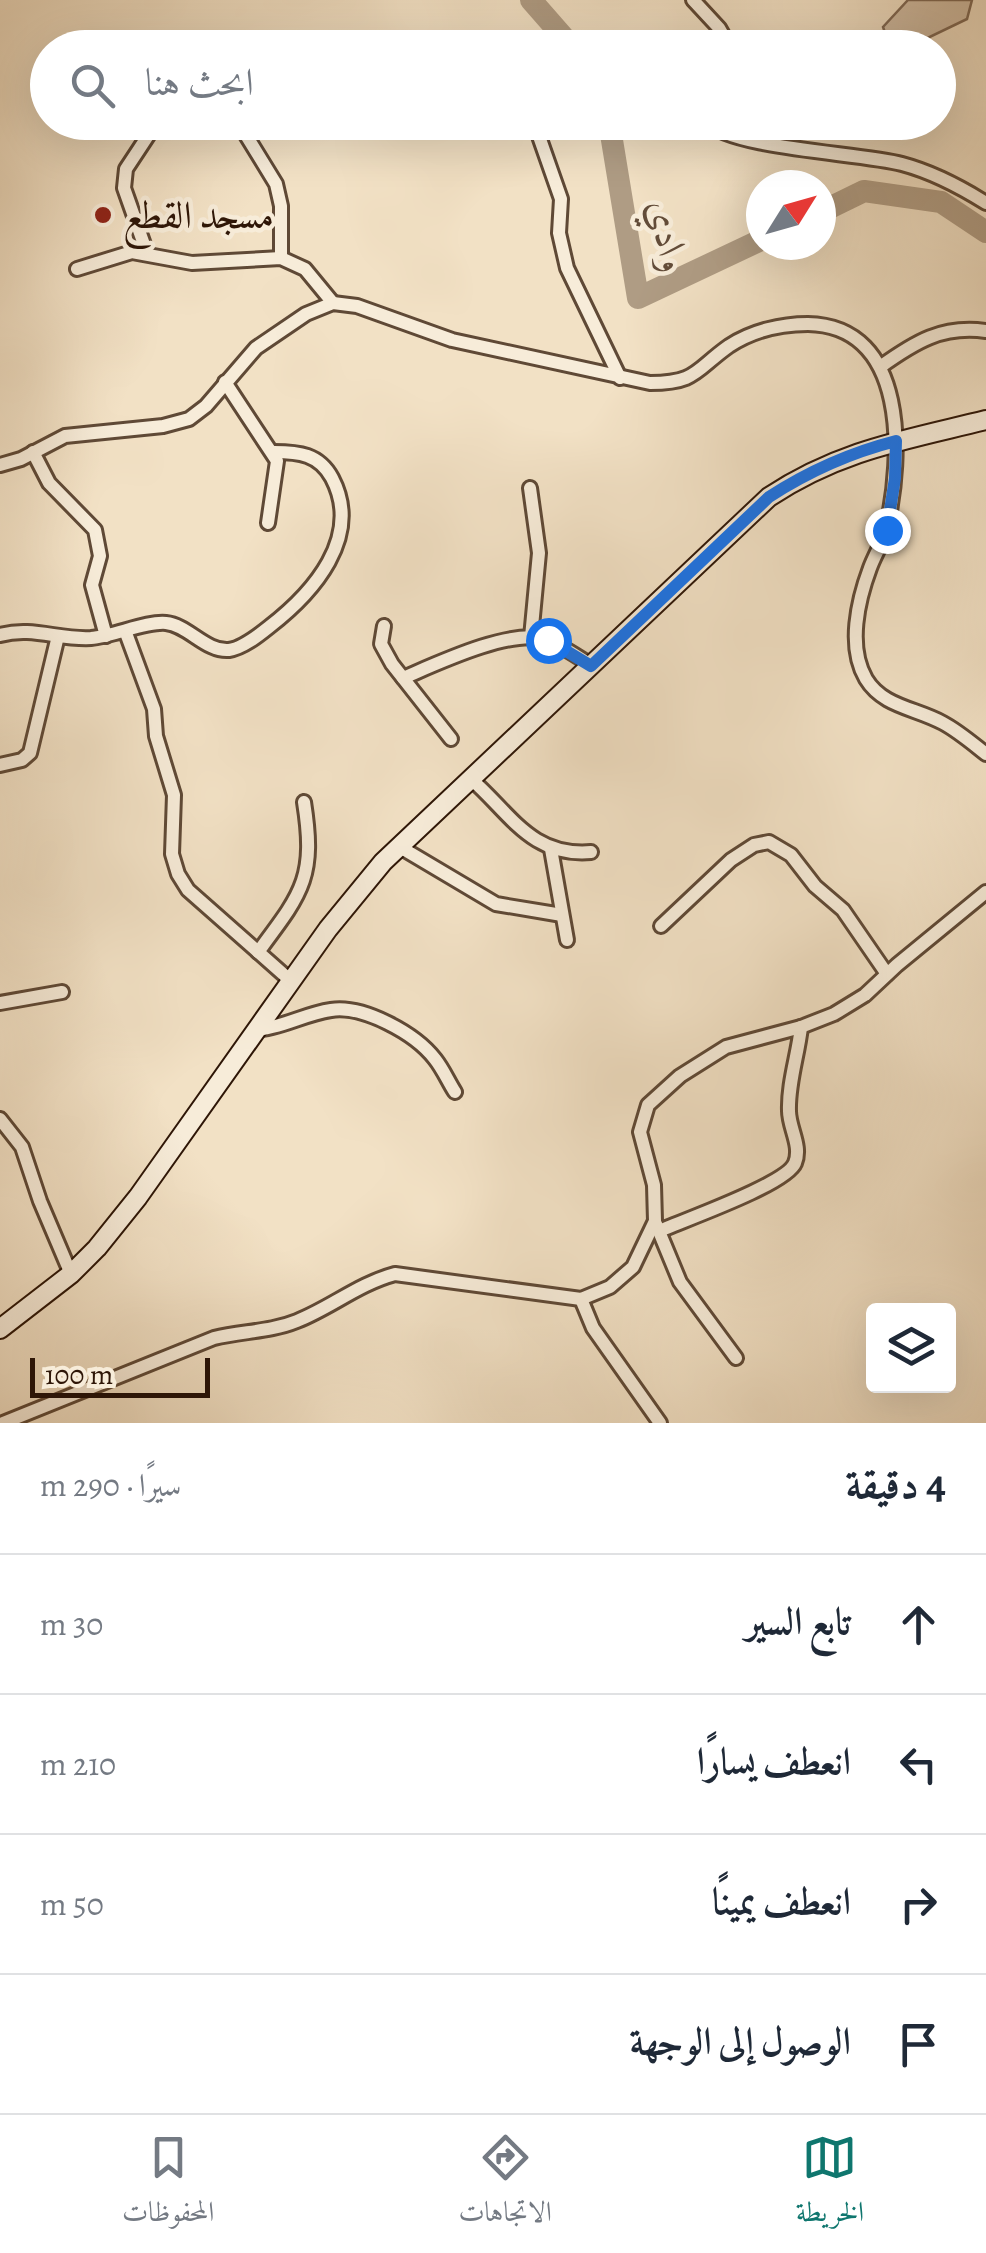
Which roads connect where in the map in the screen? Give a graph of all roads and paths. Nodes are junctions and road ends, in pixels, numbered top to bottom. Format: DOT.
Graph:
graph roads {
  1 [pos="693,0"];
  2 [pos="720,30"];
  3 [pos="145,140"];
  4 [pos="249,140"];
  5 [pos="540,140"];
  6 [pos="757,140"];
  7 [pos="986,203"];
  8 [pos="146,253"];
  9 [pos="282,258"];
  10 [pos="76,269"];
  11 [pos="332,303"];
  12 [pos="986,331"];
  13 [pos="880,367"];
  14 [pos="620,378"];
  15 [pos="225,382"];
  16 [pos="986,420"];
  17 [pos="896,441"];
  18 [pos="34,452"];
  19 [pos="274,452"];
  20 [pos="0,464"];
  21 [pos="530,488"];
  22 [pos="268,523"];
  23 [pos="384,626"];
  24 [pos="126,633"];
  25 [pos="0,635"];
  26 [pos="58,636"];
  27 [pos="106,636"];
  28 [pos="531,636"];
  29 [pos="591,666"];
  30 [pos="403,678"];
  31 [pos="450,738"];
  32 [pos="986,754"];
  33 [pos="0,765"];
  34 [pos="471,780"];
  35 [pos="304,802"];
  36 [pos="400,847"];
  37 [pos="552,849"];
  38 [pos="591,852"];
  39 [pos="986,892"];
  40 [pos="562,915"];
  41 [pos="662,926"];
  42 [pos="568,940"];
  43 [pos="258,952"];
  44 [pos="888,974"];
  45 [pos="291,981"];
  46 [pos="62,992"];
  47 [pos="0,1003"];
  48 [pos="801,1027"];
  49 [pos="255,1030"];
  50 [pos="455,1092"];
  51 [pos="0,1119"];
  52 [pos="657,1226"];
  53 [pos="72,1274"];
  54 [pos="581,1299"];
  55 [pos="0,1330"];
  56 [pos="736,1358"];
  57 [pos="4,1423"];
  58 [pos="660,1423"];
  1 -- 2 [label="street"];
  3 -- 8 [label="street"];
  4 -- 9 [label="street"];
  5 -- 14 [label="street"];
  6 -- 7 [label="street"];
  8 -- 9 [label="street"];
  8 -- 10 [label="street"];
  9 -- 11 [label="street"];
  11 -- 14 [label="street"];
  11 -- 15 [label="street"];
  12 -- 13 [label="street"];
  13 -- 14 [label="street"];
  13 -- 17 [label="street"];
  15 -- 18 [label="street"];
  15 -- 19 [label="street"];
  16 -- 17 [label="main road"];
  17 -- 29 [label="main road"];
  17 -- 32 [label="street"];
  18 -- 20 [label="street"];
  18 -- 27 [label="street"];
  19 -- 22 [label="street"];
  19 -- 24 [label="street"];
  21 -- 28 [label="street"];
  23 -- 30 [label="street"];
  24 -- 27 [label="street"];
  24 -- 43 [label="street"];
  25 -- 26 [label="street"];
  26 -- 27 [label="street"];
  26 -- 33 [label="street"];
  28 -- 29 [label="street"];
  28 -- 30 [label="street"];
  29 -- 34 [label="main road"];
  30 -- 31 [label="street"];
  34 -- 36 [label="main road"];
  34 -- 37 [label="street"];
  35 -- 43 [label="street"];
  36 -- 40 [label="street"];
  36 -- 45 [label="main road"];
  37 -- 38 [label="street"];
  37 -- 40 [label="street"];
  39 -- 44 [label="street"];
  40 -- 42 [label="street"];
  41 -- 44 [label="street"];
  43 -- 45 [label="street"];
  44 -- 48 [label="street"];
  45 -- 49 [label="main road"];
  46 -- 47 [label="street"];
  48 -- 52 [label="street"];
  48 -- 52 [label="street"];
  49 -- 50 [label="street"];
  49 -- 53 [label="main road"];
  51 -- 53 [label="street"];
  52 -- 54 [label="street"];
  52 -- 56 [label="street"];
  53 -- 55 [label="main road"];
  54 -- 57 [label="street"];
  54 -- 58 [label="street"];
}
